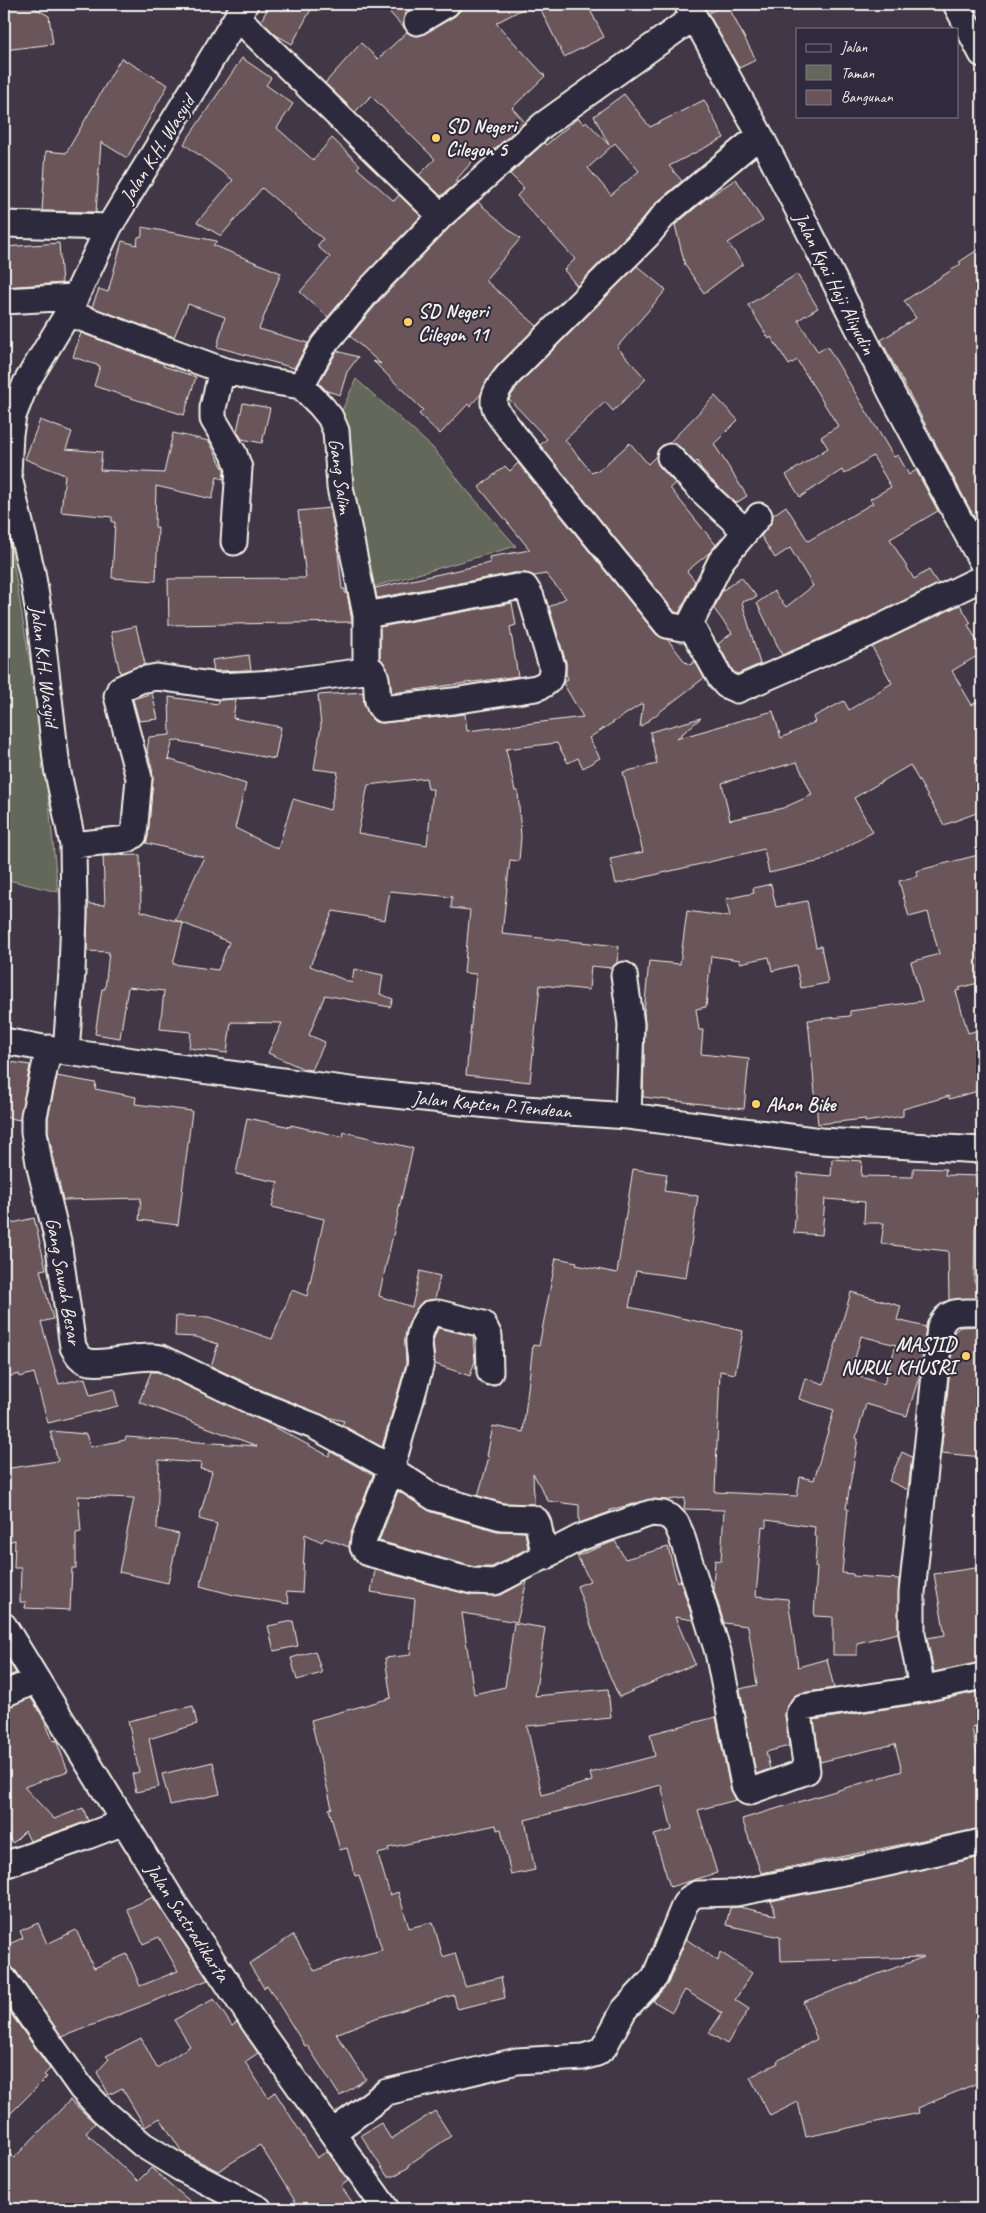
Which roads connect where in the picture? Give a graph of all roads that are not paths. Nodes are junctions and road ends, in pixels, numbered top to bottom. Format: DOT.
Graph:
graph roads {
  1 [pos="447,4"];
  2 [pos="956,4"];
  3 [pos="690,10"];
  4 [pos="242,11"];
  5 [pos="417,22"];
  6 [pos="982,54"];
  7 [pos="760,135"];
  8 [pos="441,216"];
  9 [pos="4,224"];
  10 [pos="109,228"];
  11 [pos="4,301"];
  12 [pos="72,305"];
  13 [pos="222,370"];
  14 [pos="301,386"];
  15 [pos="670,457"];
  16 [pos="234,542"];
  17 [pos="982,562"];
  18 [pos="982,578"];
  19 [pos="366,615"];
  20 [pos="690,624"];
  21 [pos="369,670"];
  22 [pos="73,845"];
  23 [pos="624,975"];
  24 [pos="4,1040"];
  25 [pos="57,1050"];
  26 [pos="628,1116"];
  27 [pos="982,1150"];
  28 [pos="982,1312"];
  29 [pos="490,1372"];
  30 [pos="391,1469"];
  31 [pos="545,1558"];
  32 [pos="4,1626"];
  33 [pos="982,1676"];
  34 [pos="37,1680"];
  35 [pos="922,1689"];
  36 [pos="4,1694"];
  37 [pos="124,1822"];
  38 [pos="982,1842"];
  39 [pos="4,1865"];
  40 [pos="4,1979"];
  41 [pos="332,2133"];
  42 [pos="259,2209"];
  43 [pos="386,2209"];
  1 -- 5 [label="street"];
  2 -- 6 [label="street"];
  3 -- 7 [label="street, Jalan Kyai Haji Aliyudin"];
  3 -- 8 [label="street"];
  4 -- 8 [label="street"];
  4 -- 10 [label="street, Jalan K.H. Wasyid"];
  7 -- 17 [label="street, Jalan Kyai Haji Aliyudin"];
  7 -- 20 [label="street"];
  8 -- 14 [label="street"];
  9 -- 10 [label="street"];
  10 -- 12 [label="street, Jalan K.H. Wasyid"];
  11 -- 12 [label="street"];
  12 -- 13 [label="street"];
  12 -- 22 [label="street, Jalan K.H. Wasyid"];
  13 -- 14 [label="street"];
  13 -- 16 [label="street"];
  14 -- 19 [label="street, Gang Salim"];
  15 -- 20 [label="street"];
  18 -- 20 [label="street"];
  19 -- 21 [label="street, Gang Salim"];
  19 -- 21 [label="street, Gang Salim"];
  21 -- 22 [label="street"];
  22 -- 25 [label="street, Jalan K.H. Wasyid"];
  23 -- 26 [label="street"];
  24 -- 25 [label="street, Jalan Kapten P.Tendean"];
  25 -- 26 [label="street, Jalan Kapten P.Tendean"];
  25 -- 30 [label="street, Gang Sawah Besar"];
  26 -- 27 [label="street, Jalan Kapten P.Tendean"];
  28 -- 35 [label="street"];
  29 -- 30 [label="street"];
  30 -- 31 [label="street"];
  30 -- 31 [label="street"];
  31 -- 35 [label="street"];
  32 -- 34 [label="street, Jalan Sastradikarta"];
  33 -- 35 [label="street"];
  34 -- 36 [label="street"];
  34 -- 37 [label="street, Jalan Sastradikarta"];
  37 -- 39 [label="street"];
  37 -- 41 [label="street, Jalan Sastradikarta"];
  38 -- 41 [label="street"];
  40 -- 42 [label="street"];
  41 -- 43 [label="street, Jalan Sastradikarta"];
}
